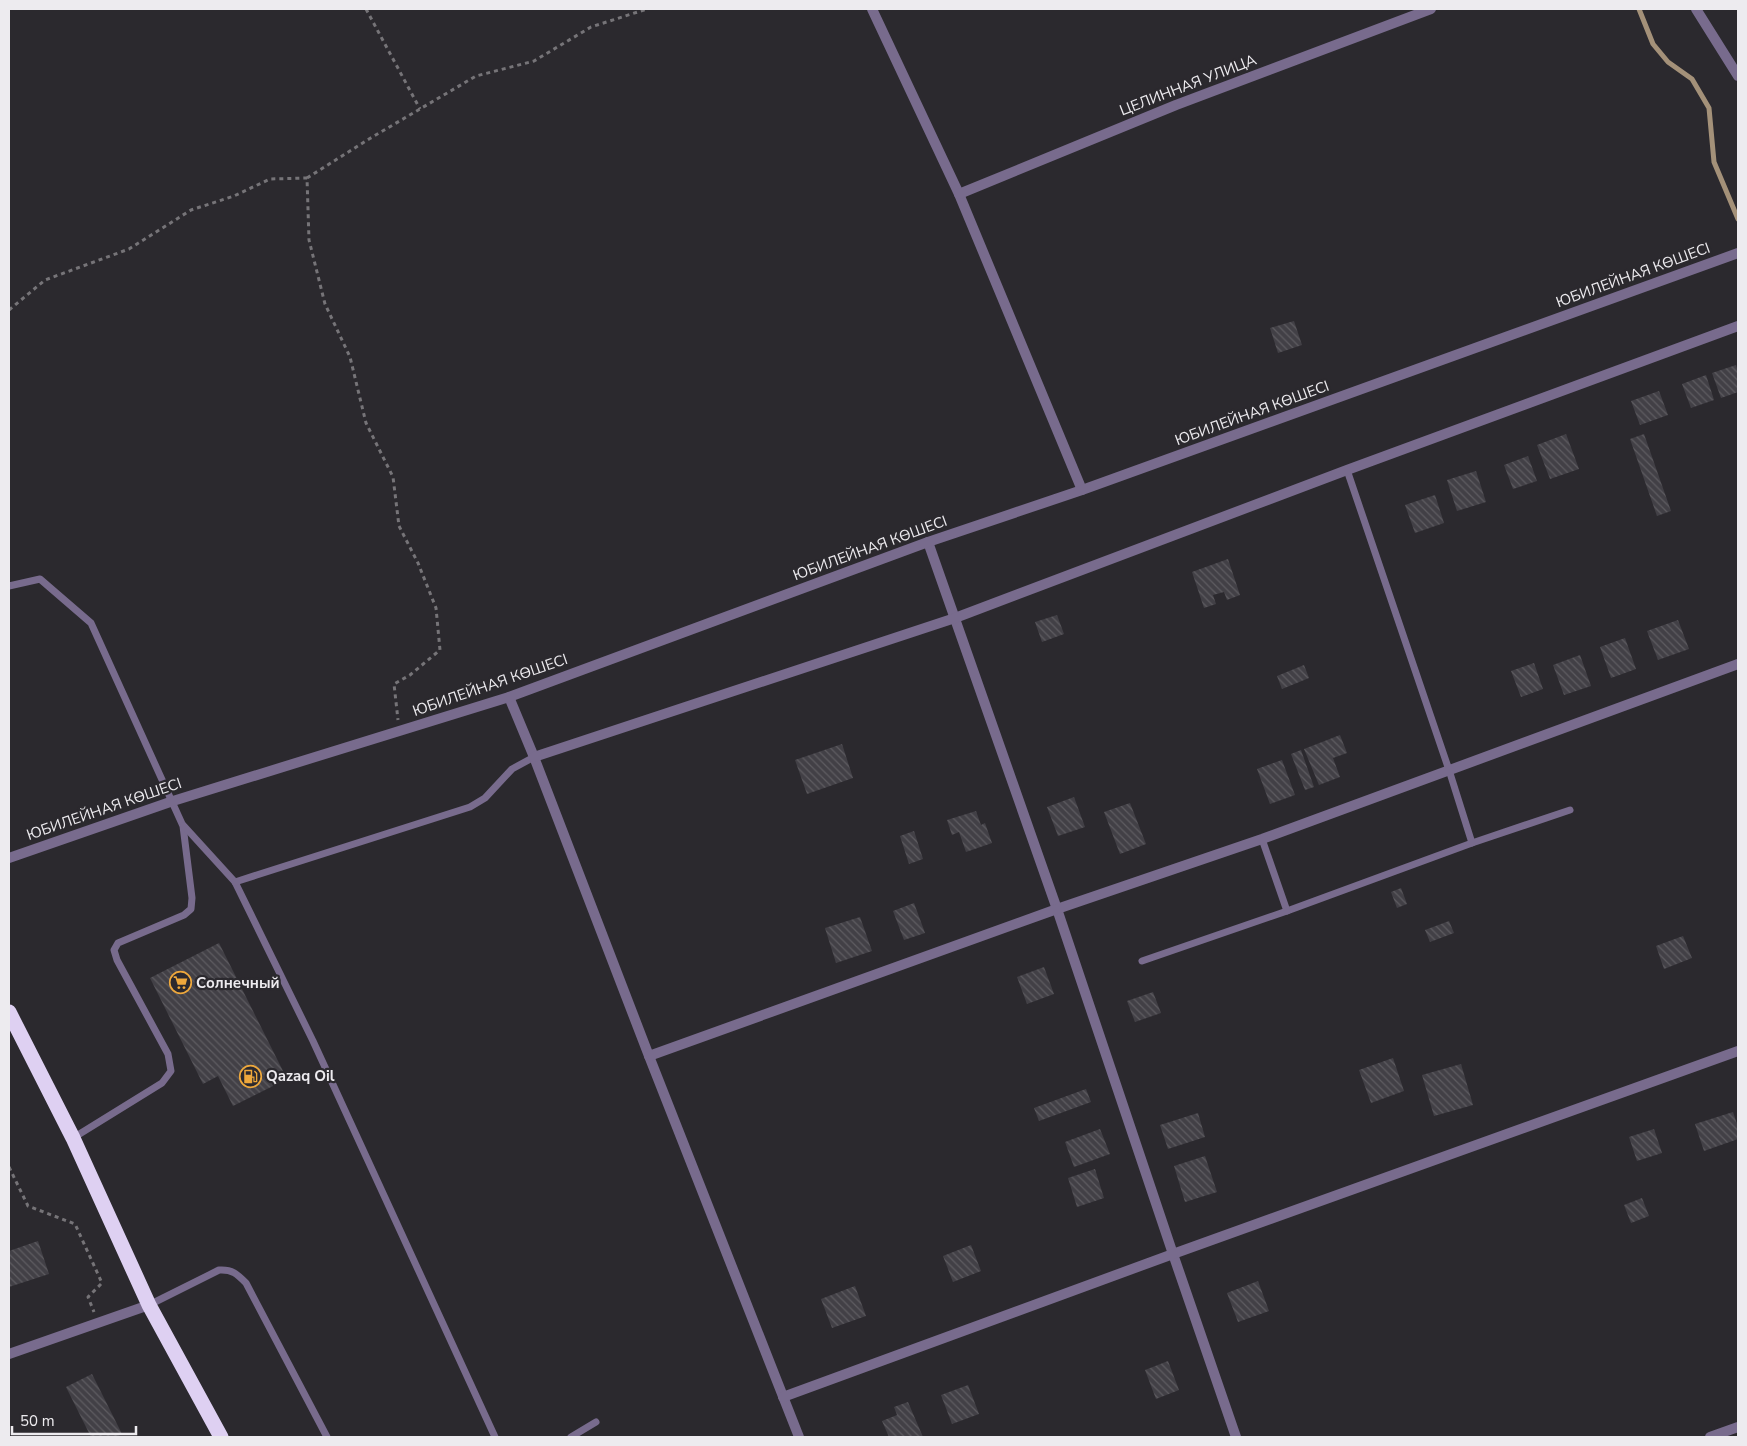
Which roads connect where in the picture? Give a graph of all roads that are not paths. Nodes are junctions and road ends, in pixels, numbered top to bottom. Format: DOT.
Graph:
graph roads {
  1 [pos="872,9"];
  2 [pos="1431,9"];
  3 [pos="1696,9"];
  4 [pos="1738,76"];
  5 [pos="959,194"];
  6 [pos="1738,253"];
  7 [pos="1738,326"];
  8 [pos="1347,470"];
  9 [pos="1082,490"];
  10 [pos="928,542"];
  11 [pos="9,586"];
  12 [pos="955,618"];
  13 [pos="1738,664"];
  14 [pos="509,697"];
  15 [pos="534,757"];
  16 [pos="1449,770"];
  17 [pos="173,801"];
  18 [pos="1570,810"];
  19 [pos="183,826"];
  20 [pos="1262,839"];
  21 [pos="1472,843"];
  22 [pos="9,858"];
  23 [pos="235,882"];
  24 [pos="1057,909"];
  25 [pos="1286,911"];
  26 [pos="1142,961"];
  27 [pos="9,1012"];
  28 [pos="1738,1051"];
  29 [pos="649,1056"];
  30 [pos="73,1138"];
  31 [pos="1173,1254"];
  32 [pos="149,1305"];
  33 [pos="9,1354"];
  34 [pos="783,1397"];
  35 [pos="596,1422"];
  36 [pos="1738,1427"];
  37 [pos="221,1437"];
  38 [pos="327,1437"];
  39 [pos="495,1437"];
  40 [pos="571,1437"];
  41 [pos="799,1437"];
  42 [pos="1236,1437"];
  43 [pos="1710,1437"];
  1 -- 5 [label="street"];
  2 -- 5 [label="street, ЦЕЛИННАЯ УЛИЦА"];
  3 -- 4 [label="street"];
  5 -- 9 [label="street"];
  6 -- 9 [label="street, ЮБИЛЕЙНАЯ КӨШЕСІ"];
  7 -- 8 [label="street"];
  8 -- 12 [label="street"];
  8 -- 16 [label="lane"];
  9 -- 10 [label="street, ЮБИЛЕЙНАЯ КӨШЕСІ"];
  10 -- 12 [label="street"];
  10 -- 14 [label="street, ЮБИЛЕЙНАЯ КӨШЕСІ"];
  11 -- 17 [label="lane"];
  12 -- 15 [label="street"];
  12 -- 24 [label="street"];
  13 -- 16 [label="street"];
  14 -- 15 [label="street"];
  14 -- 17 [label="street, ЮБИЛЕЙНАЯ КӨШЕСІ"];
  15 -- 23 [label="lane"];
  15 -- 29 [label="street"];
  16 -- 20 [label="street"];
  16 -- 21 [label="lane"];
  17 -- 19 [label="lane"];
  17 -- 22 [label="street, ЮБИЛЕЙНАЯ КӨШЕСІ"];
  18 -- 21 [label="lane"];
  19 -- 23 [label="lane"];
  19 -- 30 [label="lane"];
  20 -- 24 [label="street"];
  20 -- 25 [label="lane"];
  21 -- 25 [label="lane"];
  23 -- 39 [label="lane"];
  24 -- 29 [label="street"];
  24 -- 31 [label="street"];
  25 -- 26 [label="lane"];
  27 -- 30 [label="highway"];
  28 -- 31 [label="street"];
  29 -- 34 [label="street"];
  30 -- 32 [label="highway"];
  31 -- 34 [label="street"];
  31 -- 42 [label="street"];
  32 -- 33 [label="street"];
  32 -- 37 [label="highway"];
  32 -- 38 [label="lane"];
  34 -- 41 [label="street"];
  35 -- 40 [label="lane"];
  36 -- 43 [label="street"];
}
